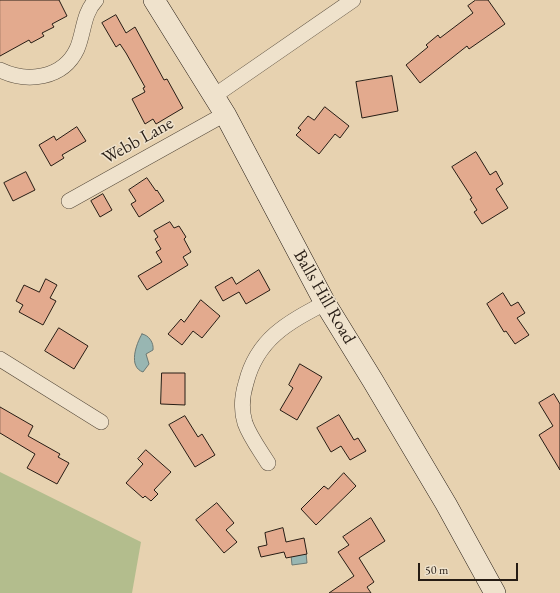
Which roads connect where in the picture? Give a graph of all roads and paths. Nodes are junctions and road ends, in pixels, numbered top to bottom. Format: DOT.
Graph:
graph roads {
  1 [pos="96,0"];
  2 [pos="154,0"];
  3 [pos="353,0"];
  4 [pos="0,70"];
  5 [pos="214,96"];
  6 [pos="225,114"];
  7 [pos="69,201"];
  8 [pos="325,303"];
  9 [pos="0,359"];
  10 [pos="101,422"];
  11 [pos="268,462"];
  12 [pos="495,593"];
  1 -- 4 [label="street"];
  2 -- 5 [label="street, Balls Hill Road"];
  3 -- 5 [label="street"];
  5 -- 6 [label="street, Balls Hill Road"];
  6 -- 7 [label="street, Webb Lane"];
  6 -- 8 [label="street, Balls Hill Road"];
  8 -- 11 [label="street"];
  8 -- 12 [label="street, Balls Hill Road"];
  9 -- 10 [label="street"];
}
